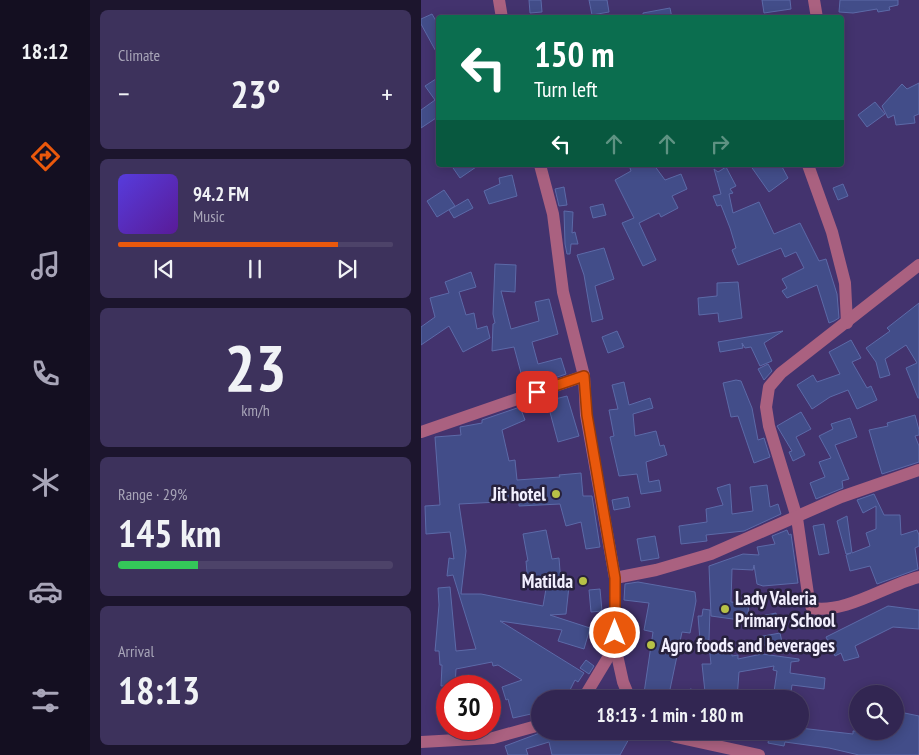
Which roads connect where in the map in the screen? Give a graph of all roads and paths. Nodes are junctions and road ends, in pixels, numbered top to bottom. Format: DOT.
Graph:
graph roads {
  1 [pos="499,0"];
  2 [pos="814,0"];
  3 [pos="502,15"];
  4 [pos="816,15"];
  5 [pos="541,167"];
  6 [pos="809,167"];
  7 [pos="919,265"];
  8 [pos="847,323"];
  9 [pos="584,376"];
  10 [pos="421,432"];
  11 [pos="919,470"];
  12 [pos="797,518"];
  13 [pos="919,577"];
  14 [pos="615,578"];
  15 [pos="615,646"];
  16 [pos="588,690"];
  17 [pos="626,690"];
  18 [pos="531,727"];
  19 [pos="690,740"];
  20 [pos="421,744"];
  21 [pos="759,755"];
  1 -- 3 [label="street"];
  2 -- 4 [label="street"];
  5 -- 9 [label="street"];
  6 -- 8 [label="street"];
  7 -- 8 [label="street"];
  8 -- 12 [label="street"];
  9 -- 10 [label="street"];
  9 -- 14 [label="street"];
  11 -- 12 [label="street"];
  12 -- 13 [label="street"];
  12 -- 14 [label="street"];
  14 -- 15 [label="street"];
  15 -- 16 [label="street"];
  15 -- 17 [label="street"];
  18 -- 20 [label="street"];
  19 -- 21 [label="street"];
}
